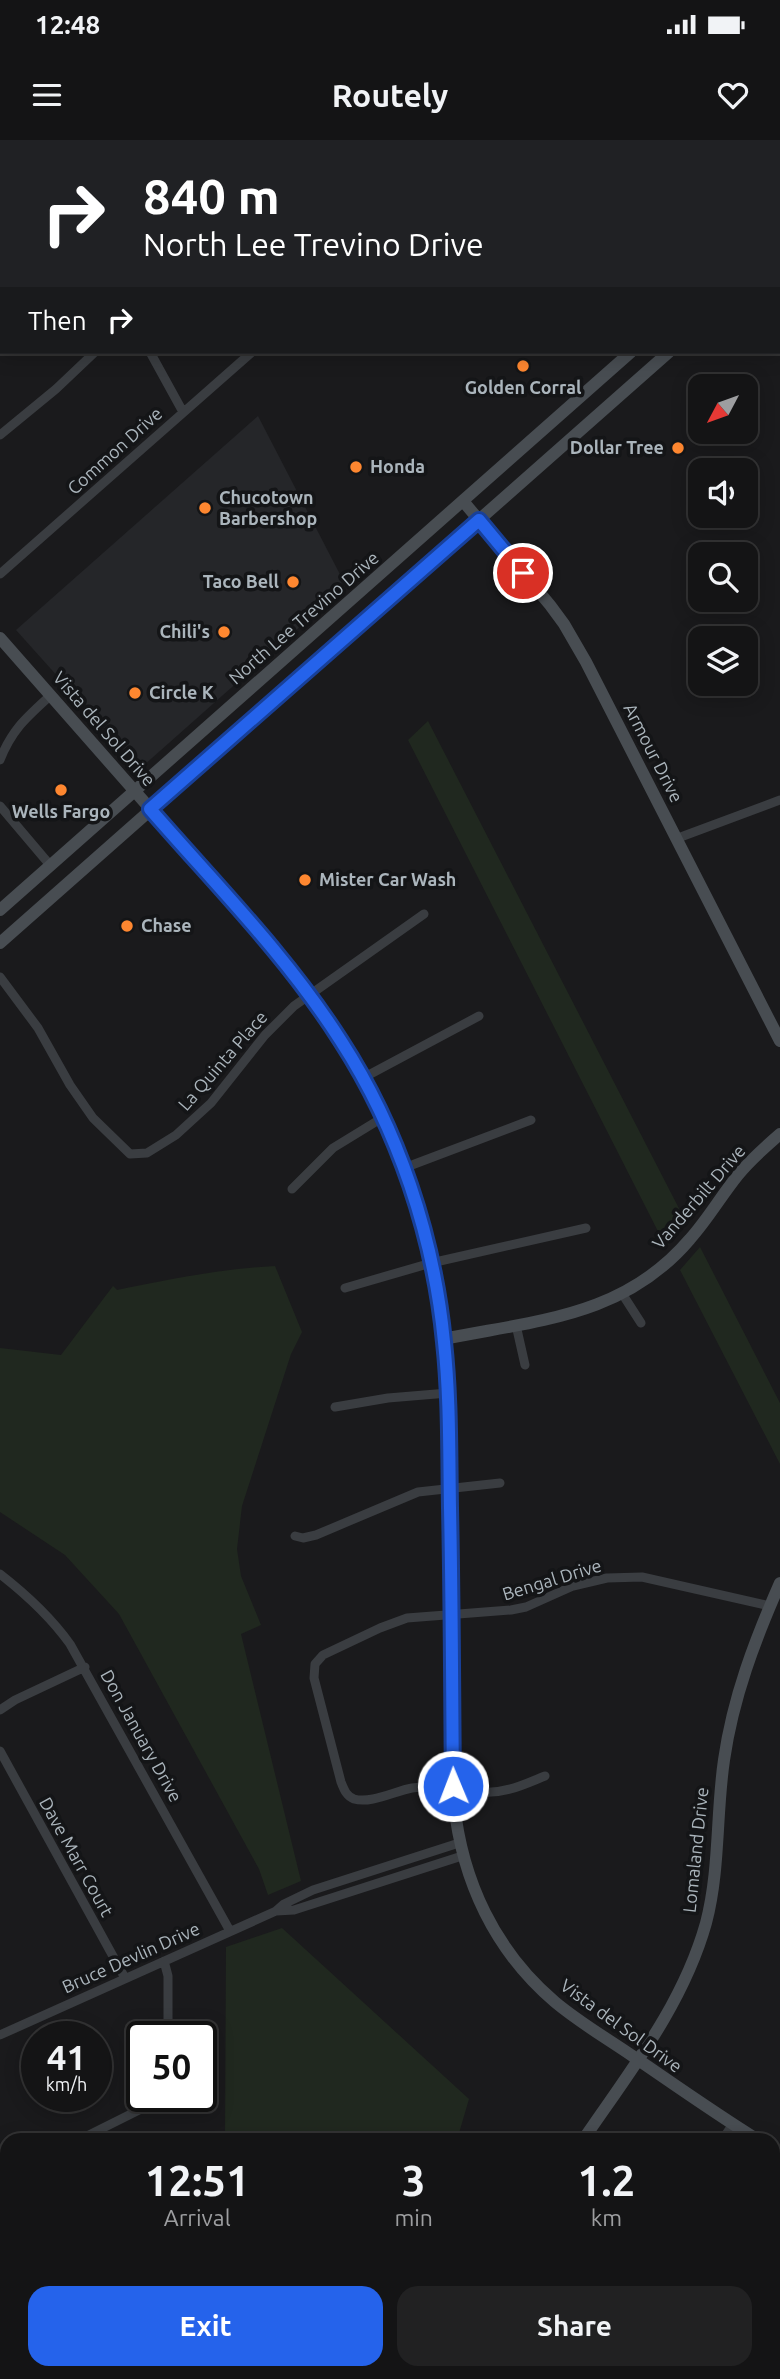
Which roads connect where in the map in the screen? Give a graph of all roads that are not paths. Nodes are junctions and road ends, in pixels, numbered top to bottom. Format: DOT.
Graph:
graph roads {
  1 [pos="93,354"];
  2 [pos="151,354"];
  3 [pos="250,354"];
  4 [pos="629,354"];
  5 [pos="667,354"];
  6 [pos="595,383"];
  7 [pos="611,403"];
  8 [pos="183,412"];
  9 [pos="0,435"];
  10 [pos="463,501"];
  11 [pos="479,520"];
  12 [pos="0,575"];
  13 [pos="314,632"];
  14 [pos="0,638"];
  15 [pos="331,650"];
  16 [pos="51,695"];
  17 [pos="0,760"];
  18 [pos="135,790"];
  19 [pos="780,800"];
  20 [pos="0,806"];
  21 [pos="150,809"];
  22 [pos="678,838"];
  23 [pos="50,865"];
  24 [pos="0,910"];
  25 [pos="424,914"];
  26 [pos="0,943"];
  27 [pos="0,977"];
  28 [pos="310,996"];
  29 [pos="479,1016"];
  30 [pos="780,1041"];
  31 [pos="363,1078"];
  32 [pos="382,1118"];
  33 [pos="531,1120"];
  34 [pos="780,1134"];
  35 [pos="404,1168"];
  36 [pos="292,1189"];
  37 [pos="586,1228"];
  38 [pos="431,1263"];
  39 [pos="345,1288"];
  40 [pos="623,1295"];
  41 [pos="640,1322"];
  42 [pos="516,1325"];
  43 [pos="444,1339"];
  44 [pos="525,1365"];
  45 [pos="448,1393"];
  46 [pos="335,1408"];
  47 [pos="500,1483"];
  48 [pos="450,1490"];
  49 [pos="295,1536"];
  50 [pos="0,1574"];
  51 [pos="780,1583"];
  52 [pos="770,1606"];
  53 [pos="452,1614"];
  54 [pos="85,1667"];
  55 [pos="0,1710"];
  56 [pos="0,1751"];
  57 [pos="545,1776"];
  58 [pos="453,1786"];
  59 [pos="461,1849"];
  60 [pos="276,1911"];
  61 [pos="230,1931"];
  62 [pos="164,1961"];
  63 [pos="125,1978"];
  64 [pos="168,2021"];
  65 [pos="0,2035"];
  66 [pos="638,2059"];
  67 [pos="135,2112"];
  68 [pos="733,2124"];
  69 [pos="93,2133"];
  70 [pos="588,2133"];
  71 [pos="727,2133"];
  72 [pos="747,2133"];
  1 -- 9 [label="street"];
  2 -- 8 [label="street"];
  3 -- 8 [label="street, Common Drive"];
  4 -- 6 [label="main road, North Lee Trevino Drive"];
  5 -- 7 [label="main road"];
  6 -- 7 [label="main road"];
  6 -- 10 [label="main road, North Lee Trevino Drive"];
  7 -- 11 [label="main road"];
  8 -- 12 [label="street, Common Drive"];
  10 -- 11 [label="main road, Armour Drive"];
  10 -- 13 [label="main road, North Lee Trevino Drive"];
  11 -- 15 [label="main road"];
  11 -- 22 [label="main road, Armour Drive"];
  13 -- 15 [label="main road"];
  13 -- 18 [label="main road, North Lee Trevino Drive"];
  14 -- 16 [label="main road, Vista del Sol Drive"];
  15 -- 21 [label="main road"];
  16 -- 17 [label="street"];
  16 -- 18 [label="main road, Vista del Sol Drive"];
  18 -- 21 [label="main road, Vista del Sol Drive"];
  18 -- 23 [label="main road, North Lee Trevino Drive"];
  19 -- 22 [label="street"];
  20 -- 23 [label="street"];
  21 -- 26 [label="main road"];
  21 -- 28 [label="main road, Vista del Sol Drive"];
  22 -- 30 [label="main road, Armour Drive"];
  23 -- 24 [label="main road, North Lee Trevino Drive"];
  25 -- 28 [label="street"];
  27 -- 28 [label="street, La Quinta Place"];
  28 -- 31 [label="main road, Vista del Sol Drive"];
  29 -- 31 [label="street"];
  31 -- 32 [label="main road, Vista del Sol Drive"];
  32 -- 35 [label="main road, Vista del Sol Drive"];
  32 -- 36 [label="street"];
  33 -- 35 [label="street"];
  34 -- 40 [label="main road, Vanderbilt Drive"];
  35 -- 38 [label="main road, Vista del Sol Drive"];
  37 -- 38 [label="street"];
  38 -- 39 [label="street"];
  38 -- 43 [label="main road, Vista del Sol Drive"];
  40 -- 41 [label="street"];
  40 -- 42 [label="main road, Vanderbilt Drive"];
  42 -- 43 [label="main road, Vanderbilt Drive"];
  42 -- 44 [label="street"];
  43 -- 45 [label="main road, Vista del Sol Drive"];
  45 -- 46 [label="street"];
  45 -- 48 [label="main road, Vista del Sol Drive"];
  47 -- 48 [label="street"];
  48 -- 49 [label="street"];
  48 -- 53 [label="main road, Vista del Sol Drive"];
  50 -- 54 [label="street, Don January Drive"];
  51 -- 52 [label="main road, Lomaland Drive"];
  52 -- 53 [label="street, Bengal Drive"];
  52 -- 66 [label="main road, Lomaland Drive"];
  53 -- 58 [label="main road, Vista del Sol Drive"];
  53 -- 58 [label="street, Bengal Drive"];
  54 -- 55 [label="street"];
  54 -- 61 [label="street, Don January Drive"];
  56 -- 63 [label="street, Dave Marr Court"];
  57 -- 58 [label="street, Bengal Drive"];
  58 -- 59 [label="main road, Vista del Sol Drive"];
  59 -- 60 [label="street, Bruce Devlin Drive"];
  59 -- 60 [label="street, Bruce Devlin Drive"];
  59 -- 66 [label="main road, Vista del Sol Drive"];
  60 -- 61 [label="street, Bruce Devlin Drive"];
  61 -- 62 [label="street, Bruce Devlin Drive"];
  62 -- 63 [label="street, Bruce Devlin Drive"];
  62 -- 64 [label="street"];
  63 -- 65 [label="street, Bruce Devlin Drive"];
  66 -- 68 [label="main road, Vista del Sol Drive"];
  66 -- 70 [label="main road, Lomaland Drive"];
  67 -- 69 [label="street"];
  68 -- 71 [label="street"];
  68 -- 72 [label="main road, Vista del Sol Drive"];
}
